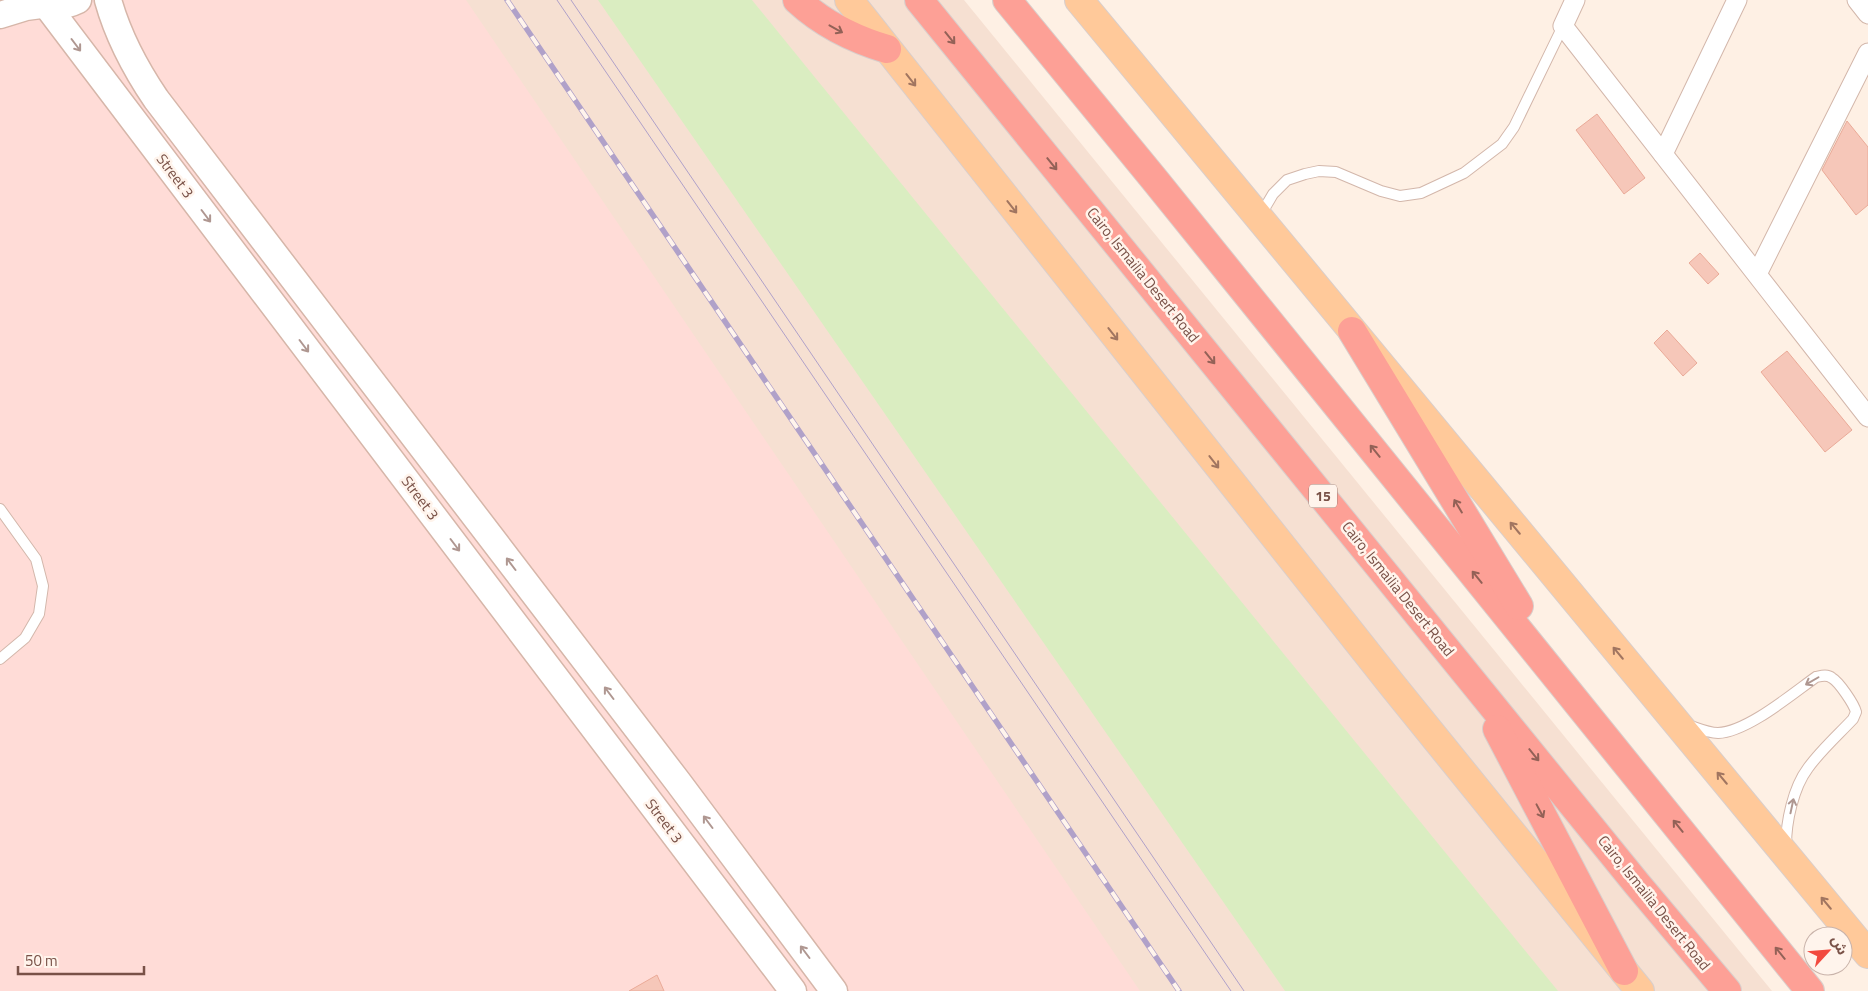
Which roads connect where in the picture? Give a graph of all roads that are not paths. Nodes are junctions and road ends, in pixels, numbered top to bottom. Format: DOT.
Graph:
graph roads {
  1 [pos="78,0"];
  2 [pos="108,0"];
  3 [pos="797,0"];
  4 [pos="849,0"];
  5 [pos="919,0"];
  6 [pos="1007,0"];
  7 [pos="1079,0"];
  8 [pos="1575,0"];
  9 [pos="1737,0"];
  10 [pos="1857,0"];
  11 [pos="39,3"];
  12 [pos="1868,14"];
  13 [pos="0,15"];
  14 [pos="1563,26"];
  15 [pos="887,49"];
  16 [pos="1868,53"];
  17 [pos="1663,154"];
  18 [pos="1258,219"];
  19 [pos="1756,274"];
  20 [pos="1352,331"];
  21 [pos="1867,411"];
  22 [pos="0,510"];
  23 [pos="0,659"];
  24 [pos="1468,675"];
  25 [pos="1574,698"];
  26 [pos="1671,716"];
  27 [pos="1786,855"];
  28 [pos="1868,954"];
  29 [pos="1632,981"];
  30 [pos="792,991"];
  31 [pos="834,991"];
  32 [pos="1727,991"];
  33 [pos="1810,991"];
  1 -- 11 [label="main road"];
  31 -- 2 [label="main road, Street 3, one-way"];
  3 -- 15 [label="highway, one-way"];
  4 -- 15 [label="main road"];
  5 -- 24 [label="highway, Cairo, Ismailia Desert Road / 15, one-way"];
  25 -- 6 [label="highway, one-way"];
  7 -- 18 [label="main road"];
  8 -- 14 [label="street"];
  9 -- 17 [label="street"];
  10 -- 12 [label="street"];
  11 -- 13 [label="main road"];
  11 -- 30 [label="main road, Street 3, one-way"];
  14 -- 17 [label="street"];
  14 -- 18 [label="lane"];
  15 -- 29 [label="main road, one-way"];
  16 -- 19 [label="street"];
  17 -- 19 [label="street"];
  18 -- 20 [label="main road"];
  19 -- 21 [label="street"];
  25 -- 20 [label="highway, one-way"];
  26 -- 20 [label="main road, one-way"];
  22 -- 23 [label="lane"];
  24 -- 29 [label="highway, one-way"];
  24 -- 32 [label="highway, Cairo, Ismailia Desert Road / 15, one-way"];
  33 -- 25 [label="highway, one-way"];
  27 -- 26 [label="main road, one-way"];
  27 -- 26 [label="lane, one-way"];
  28 -- 27 [label="main road, one-way"];
}
